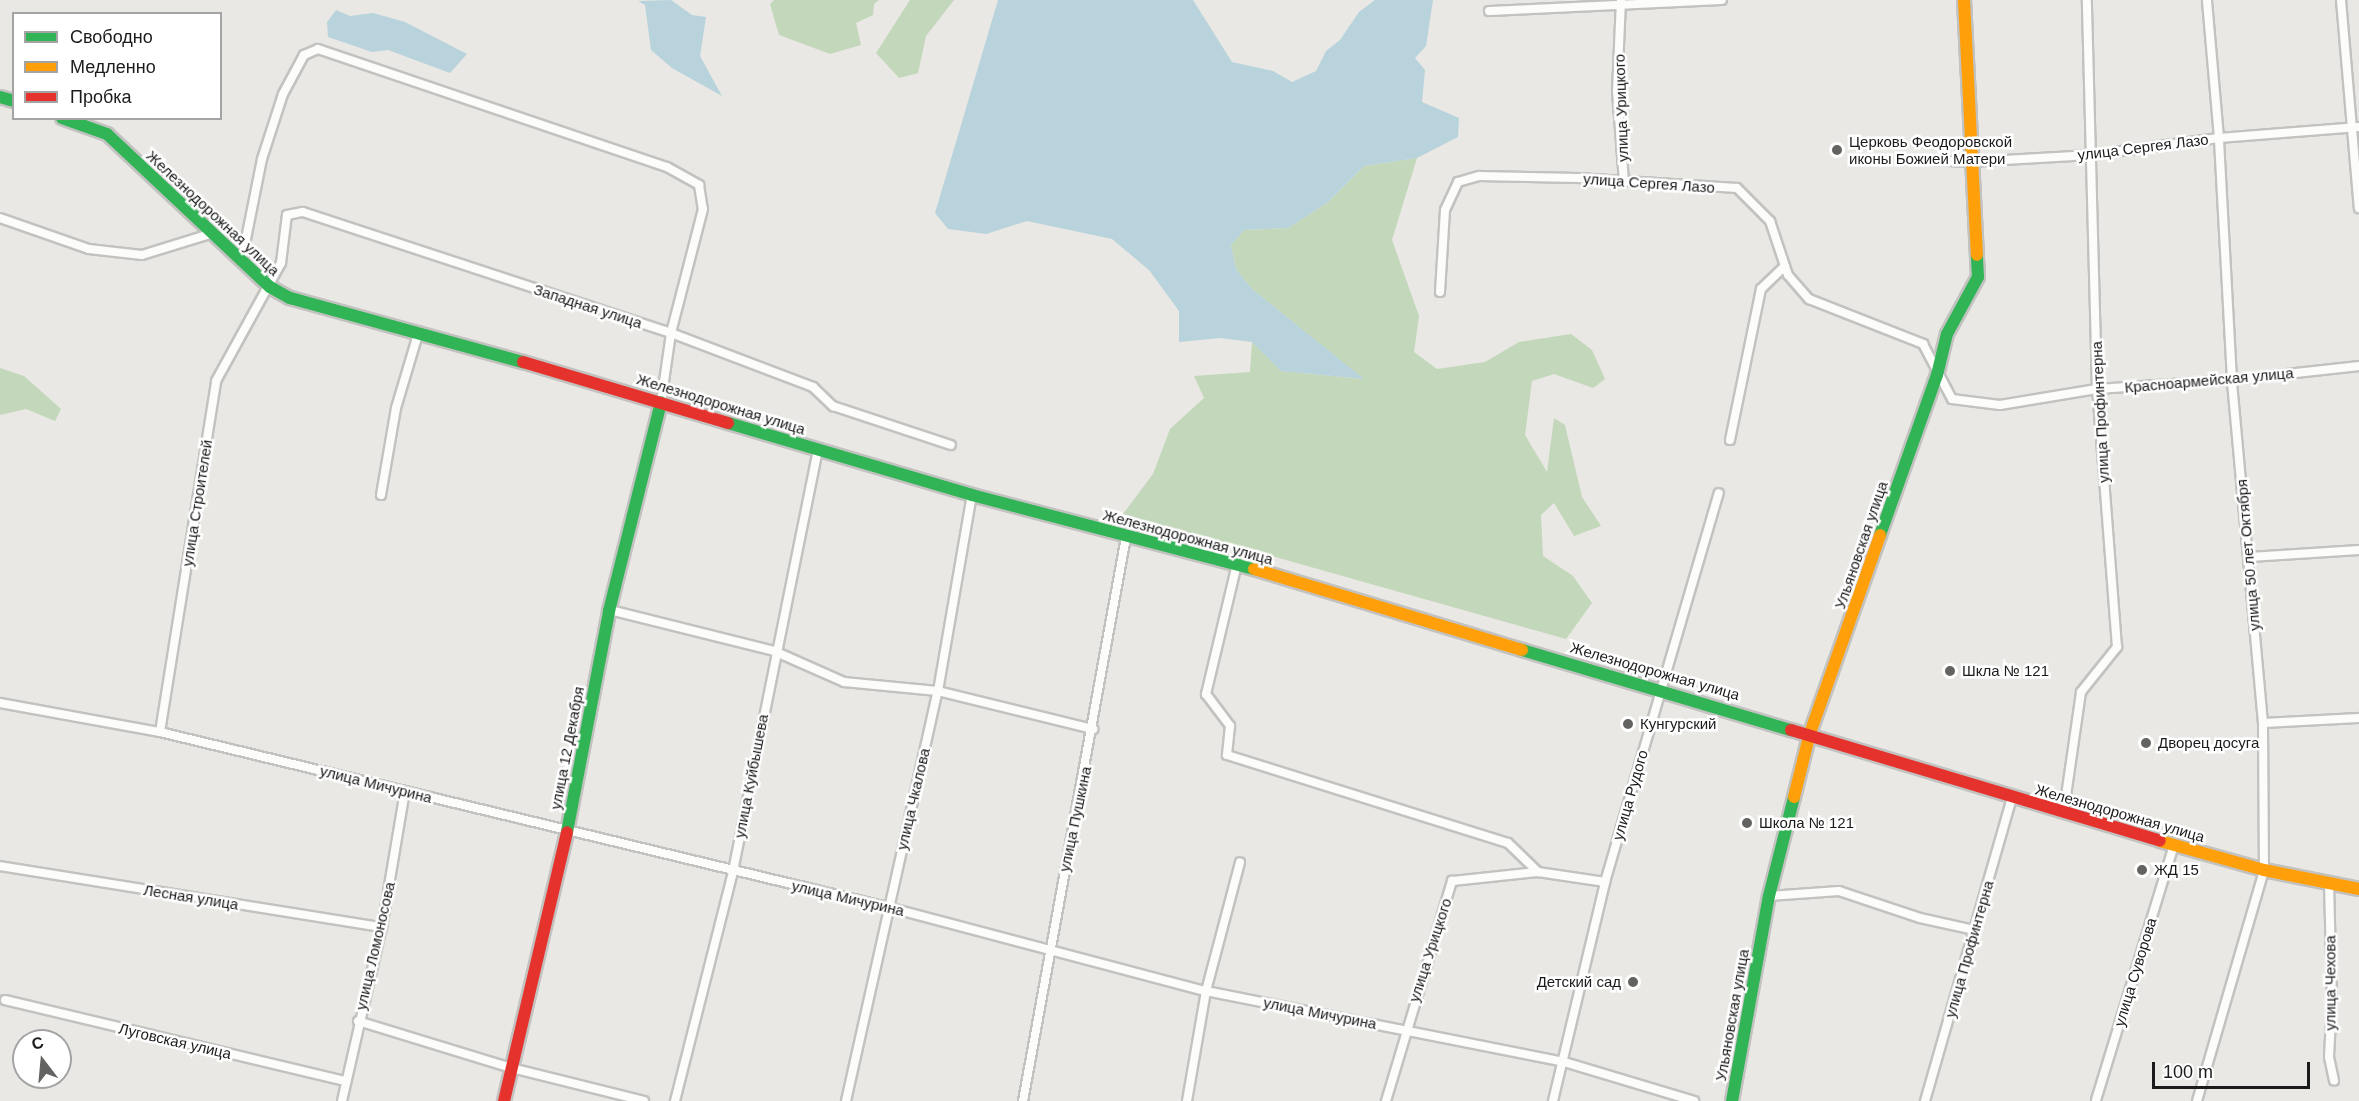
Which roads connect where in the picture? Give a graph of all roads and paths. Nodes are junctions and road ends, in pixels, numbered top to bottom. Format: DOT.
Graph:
graph roads {
  1 [pos="1722,0"];
  2 [pos="1964,0"];
  3 [pos="2087,0"];
  4 [pos="2207,0"];
  5 [pos="2341,0"];
  6 [pos="1621,2"];
  7 [pos="1490,11"];
  8 [pos="68,120"];
  9 [pos="2356,127"];
  10 [pos="2219,138"];
  11 [pos="2091,155"];
  12 [pos="1926,160"];
  13 [pos="1970,162"];
  14 [pos="1624,181"];
  15 [pos="2359,208"];
  16 [pos="0,218"];
  17 [pos="213,233"];
  18 [pos="242,259"];
  19 [pos="1787,271"];
  20 [pos="270,287"];
  21 [pos="1440,292"];
  22 [pos="419,331"];
  23 [pos="671,333"];
  24 [pos="2359,366"];
  25 [pos="1937,375"];
  26 [pos="2232,381"];
  27 [pos="2097,389"];
  28 [pos="661,402"];
  29 [pos="1730,440"];
  30 [pos="951,445"];
  31 [pos="818,449"];
  32 [pos="1719,493"];
  33 [pos="381,495"];
  34 [pos="972,495"];
  35 [pos="1126,537"];
  36 [pos="2359,550"];
  37 [pos="2250,556"];
  38 [pos="1237,564"];
  39 [pos="610,610"];
  40 [pos="774,651"];
  41 [pos="1661,688"];
  42 [pos="938,691"];
  43 [pos="0,703"];
  44 [pos="2359,718"];
  45 [pos="2263,723"];
  46 [pos="1094,729"];
  47 [pos="160,732"];
  48 [pos="1810,733"];
  49 [pos="405,791"];
  50 [pos="2012,797"];
  51 [pos="2064,810"];
  52 [pos="567,832"];
  53 [pos="2174,844"];
  54 [pos="1240,862"];
  55 [pos="0,866"];
  56 [pos="2264,870"];
  57 [pos="733,871"];
  58 [pos="1538,872"];
  59 [pos="1605,882"];
  60 [pos="2329,884"];
  61 [pos="2359,889"];
  62 [pos="1769,896"];
  63 [pos="888,906"];
  64 [pos="382,927"];
  65 [pos="1974,930"];
  66 [pos="1048,950"];
  67 [pos="1206,991"];
  68 [pos="5,1000"];
  69 [pos="358,1021"];
  70 [pos="1405,1029"];
  71 [pos="1561,1061"];
  72 [pos="512,1068"];
  73 [pos="2334,1080"];
  74 [pos="346,1081"];
  75 [pos="2096,1100"];
  76 [pos="342,1101"];
  77 [pos="504,1101"];
  78 [pos="644,1101"];
  79 [pos="675,1101"];
  80 [pos="846,1101"];
  81 [pos="1023,1101"];
  82 [pos="1187,1101"];
  83 [pos="1386,1101"];
  84 [pos="1552,1101"];
  85 [pos="1694,1101"];
  86 [pos="1732,1101"];
  87 [pos="1925,1101"];
  88 [pos="2197,1101"];
  1 -- 6 [label="street"];
  2 -- 13 [label="street, Ульяновская улица"];
  3 -- 11 [label="street, улица Профинтерна"];
  4 -- 10 [label="street, улица 50 лет Октября"];
  5 -- 9 [label="street"];
  6 -- 7 [label="street"];
  6 -- 14 [label="street, улица Урицкого"];
  8 -- 17 [label="street, Железнодорожная улица"];
  9 -- 10 [label="street, улица Сергея Лазо"];
  9 -- 15 [label="street"];
  10 -- 11 [label="street, улица Сергея Лазо"];
  10 -- 26 [label="street, улица 50 лет Октября"];
  11 -- 13 [label="street, улица Сергея Лазо"];
  11 -- 27 [label="street, улица Профинтерна"];
  12 -- 13 [label="street, улица Сергея Лазо"];
  13 -- 25 [label="street, Ульяновская улица"];
  14 -- 19 [label="street, улица Сергея Лазо"];
  14 -- 21 [label="street, улица Сергея Лазо"];
  16 -- 17 [label="street"];
  17 -- 18 [label="street, Железнодорожная улица"];
  18 -- 20 [label="street, Железнодорожная улица"];
  18 -- 23 [label="street"];
  19 -- 25 [label="street, Красноармейская улица"];
  19 -- 29 [label="street"];
  20 -- 22 [label="street, Железнодорожная улица"];
  20 -- 23 [label="street, Западная улица"];
  20 -- 47 [label="street, улица Строителей"];
  22 -- 28 [label="street, Железнодорожная улица"];
  22 -- 33 [label="street"];
  23 -- 28 [label="street"];
  23 -- 30 [label="street, Западная улица"];
  24 -- 26 [label="street, Красноармейская улица"];
  25 -- 27 [label="street, Красноармейская улица"];
  25 -- 48 [label="street, Ульяновская улица"];
  26 -- 27 [label="street, Красноармейская улица"];
  26 -- 37 [label="street, улица 50 лет Октября"];
  27 -- 51 [label="street, улица Профинтерна"];
  28 -- 31 [label="street, Железнодорожная улица"];
  28 -- 39 [label="street, улица 12 Декабря"];
  31 -- 34 [label="street, Железнодорожная улица"];
  31 -- 40 [label="street, улица Куйбышева"];
  32 -- 41 [label="street, улица Рудого"];
  34 -- 35 [label="street, Железнодорожная улица"];
  34 -- 42 [label="street, улица Чкалова"];
  35 -- 38 [label="street, Железнодорожная улица"];
  35 -- 46 [label="street, улица Пушкина"];
  36 -- 37 [label="street"];
  37 -- 45 [label="street, улица 50 лет Октября"];
  38 -- 41 [label="street, Железнодорожная улица"];
  38 -- 58 [label="street"];
  39 -- 40 [label="street"];
  39 -- 52 [label="street, улица 12 Декабря"];
  40 -- 42 [label="street"];
  40 -- 57 [label="street, улица Куйбышева"];
  41 -- 48 [label="street, Железнодорожная улица"];
  41 -- 59 [label="street, улица Рудого"];
  42 -- 46 [label="street"];
  42 -- 63 [label="street, улица Чкалова"];
  43 -- 47 [label="street, улица Мичурина"];
  44 -- 45 [label="street"];
  45 -- 56 [label="street, улица 50 лет Октября"];
  46 -- 66 [label="street, улица Пушкина"];
  47 -- 49 [label="street, улица Мичурина"];
  48 -- 50 [label="street, Железнодорожная улица"];
  48 -- 62 [label="street, Ульяновская улица"];
  49 -- 52 [label="street, улица Мичурина"];
  49 -- 64 [label="street, улица Ломоносова"];
  50 -- 51 [label="street, Железнодорожная улица"];
  50 -- 65 [label="street, улица Профинтерна"];
  51 -- 53 [label="street, Железнодорожная улица"];
  52 -- 57 [label="street, улица Мичурина"];
  52 -- 72 [label="street, улица 12 Декабря"];
  53 -- 56 [label="street, Железнодорожная улица"];
  53 -- 75 [label="street, улица Суворова"];
  54 -- 67 [label="street"];
  55 -- 64 [label="street, Лесная улица"];
  56 -- 60 [label="street, Железнодорожная улица"];
  56 -- 88 [label="street, улица 50 лет Октября"];
  57 -- 63 [label="street, улица Мичурина"];
  57 -- 79 [label="street, улица Куйбышева"];
  58 -- 59 [label="street"];
  58 -- 70 [label="street, улица Урицкого"];
  59 -- 71 [label="street, улица Рудого"];
  60 -- 61 [label="street, Железнодорожная улица"];
  60 -- 73 [label="street, улица Чехова"];
  62 -- 65 [label="street"];
  62 -- 86 [label="street, Ульяновская улица"];
  63 -- 66 [label="street, улица Мичурина"];
  63 -- 80 [label="street, улица Чкалова"];
  64 -- 69 [label="street, улица Ломоносова"];
  65 -- 87 [label="street, улица Профинтерна"];
  66 -- 67 [label="street, улица Мичурина"];
  66 -- 81 [label="street, улица Пушкина"];
  67 -- 70 [label="street, улица Мичурина"];
  67 -- 82 [label="street"];
  68 -- 74 [label="street, Луговская улица"];
  69 -- 72 [label="street"];
  69 -- 74 [label="street, улица Ломоносова"];
  70 -- 71 [label="street, улица Мичурина"];
  70 -- 83 [label="street, улица Урицкого"];
  71 -- 84 [label="street, улица Рудого"];
  71 -- 85 [label="street, улица Мичурина"];
  72 -- 77 [label="street, улица 12 Декабря"];
  72 -- 78 [label="street"];
  74 -- 76 [label="street, улица Ломоносова"];
}
